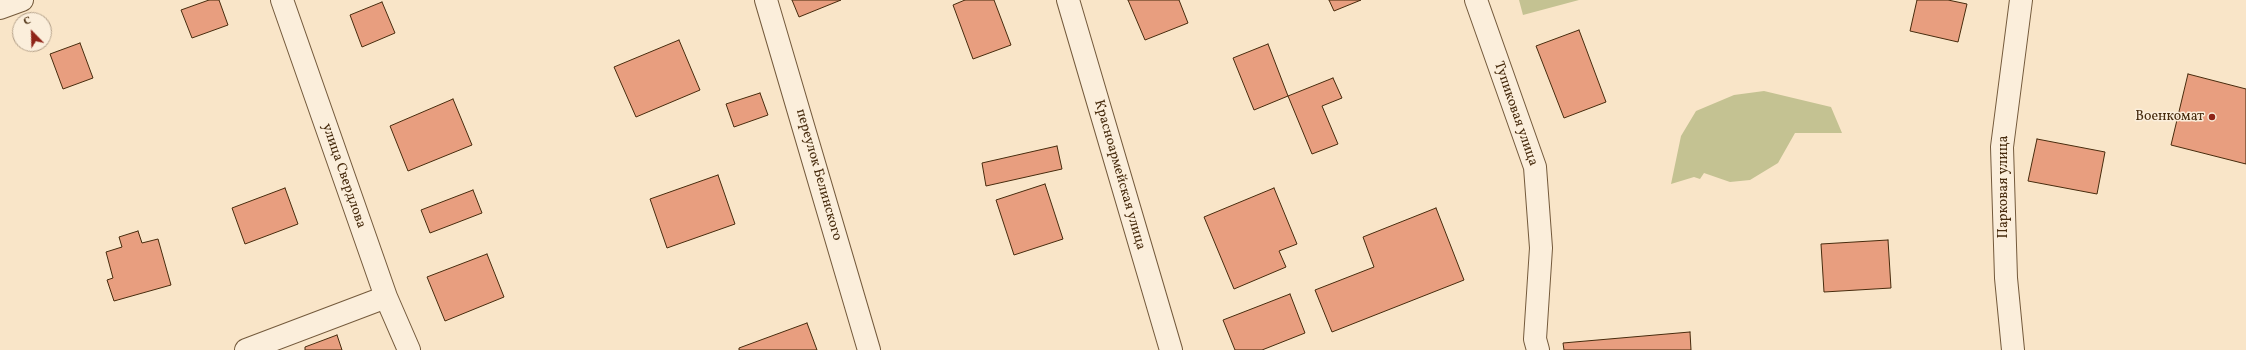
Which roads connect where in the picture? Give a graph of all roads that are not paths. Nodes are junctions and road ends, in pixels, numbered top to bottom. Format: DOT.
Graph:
graph roads {
  1 [pos="22,0"];
  2 [pos="282,0"];
  3 [pos="766,0"];
  4 [pos="1068,0"];
  5 [pos="1476,0"];
  6 [pos="2020,0"];
  7 [pos="0,8"];
  8 [pos="386,297"];
  9 [pos="246,350"];
  10 [pos="408,350"];
  11 [pos="869,350"];
  12 [pos="1171,350"];
  13 [pos="1538,350"];
  14 [pos="2013,350"];
  1 -- 7 [label="street"];
  2 -- 8 [label="street, улица Свердлова"];
  3 -- 11 [label="street, переулок Белинского"];
  4 -- 12 [label="street, Красноармейская улица"];
  5 -- 13 [label="street, Тупиковая улица"];
  6 -- 14 [label="street, Парковая улица"];
  8 -- 9 [label="street"];
  8 -- 10 [label="street, улица Свердлова"];
}
